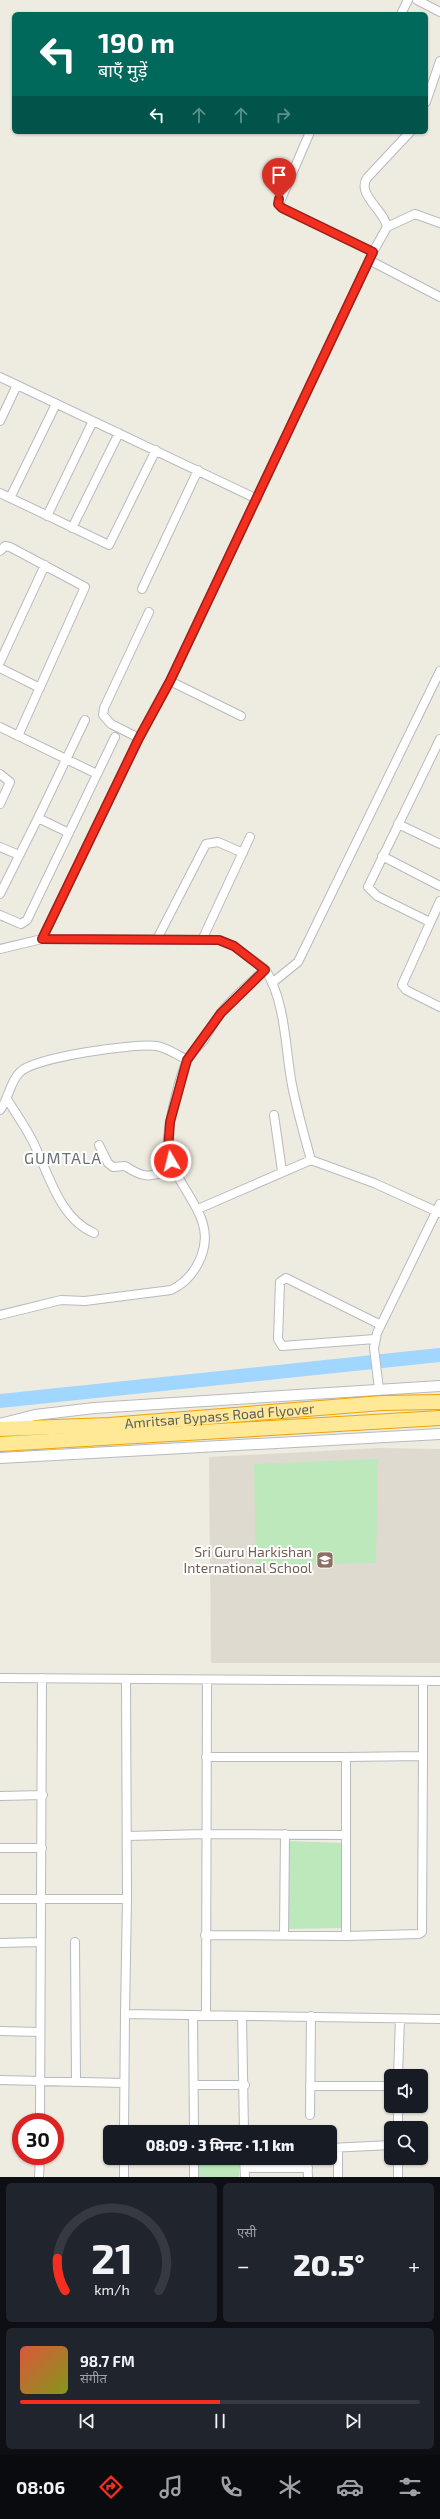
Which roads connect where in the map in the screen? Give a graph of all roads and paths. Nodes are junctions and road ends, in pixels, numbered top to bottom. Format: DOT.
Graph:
graph roads {
  1 [pos="408,0"];
  2 [pos="417,0"];
  3 [pos="402,12"];
  4 [pos="440,12"];
  5 [pos="440,61"];
  6 [pos="428,96"];
  7 [pos="309,134"];
  8 [pos="408,134"];
  9 [pos="440,223"];
  10 [pos="387,227"];
  11 [pos="373,252"];
  12 [pos="369,260"];
  13 [pos="440,297"];
  14 [pos="0,376"];
  15 [pos="17,385"];
  16 [pos="56,404"];
  17 [pos="0,421"];
  18 [pos="93,421"];
  19 [pos="119,433"];
  20 [pos="156,450"];
  21 [pos="198,470"];
  22 [pos="0,493"];
  23 [pos="10,498"];
  24 [pos="257,499"];
  25 [pos="47,516"];
  26 [pos="72,528"];
  27 [pos="0,551"];
  28 [pos="45,565"];
  29 [pos="142,589"];
  30 [pos="149,612"];
  31 [pos="0,662"];
  32 [pos="0,668"];
  33 [pos="440,671"];
  34 [pos="170,681"];
  35 [pos="40,688"];
  36 [pos="241,716"];
  37 [pos="85,720"];
  38 [pos="0,727"];
  39 [pos="18,736"];
  40 [pos="115,737"];
  41 [pos="139,738"];
  42 [pos="440,739"];
  43 [pos="66,759"];
  44 [pos="0,774"];
  45 [pos="97,774"];
  46 [pos="0,804"];
  47 [pos="38,818"];
  48 [pos="398,824"];
  49 [pos="69,833"];
  50 [pos="250,837"];
  51 [pos="440,844"];
  52 [pos="0,847"];
  53 [pos="243,853"];
  54 [pos="19,856"];
  55 [pos="382,856"];
  56 [pos="440,886"];
  57 [pos="0,894"];
  58 [pos="440,901"];
  59 [pos="0,915"];
  60 [pos="430,922"];
  61 [pos="42,939"];
  62 [pos="157,939"];
  63 [pos="202,940"];
  64 [pos="0,948"];
  65 [pos="265,970"];
  66 [pos="272,983"];
  67 [pos="440,1007"];
  68 [pos="187,1060"];
  69 [pos="7,1099"];
  70 [pos="0,1110"];
  71 [pos="274,1115"];
  72 [pos="99,1145"];
  73 [pos="311,1160"];
  74 [pos="174,1170"];
  75 [pos="282,1171"];
  76 [pos="440,1204"];
  77 [pos="198,1209"];
  78 [pos="438,1213"];
  79 [pos="94,1233"];
  80 [pos="0,1315"];
  81 [pos="381,1325"];
  82 [pos="375,1344"];
  83 [pos="440,1386"];
  84 [pos="379,1389"];
  85 [pos="440,1402"];
  86 [pos="440,1418"];
  87 [pos="0,1424"];
  88 [pos="0,1429"];
  89 [pos="440,1434"];
  90 [pos="0,1444"];
  91 [pos="0,1458"];
  92 [pos="0,1678"];
  93 [pos="42,1678"];
  94 [pos="126,1680"];
  95 [pos="207,1681"];
  96 [pos="423,1681"];
  97 [pos="440,1681"];
  98 [pos="422,1756"];
  99 [pos="206,1757"];
  100 [pos="346,1758"];
  101 [pos="42,1795"];
  102 [pos="0,1796"];
  103 [pos="206,1834"];
  104 [pos="285,1834"];
  105 [pos="127,1836"];
  106 [pos="345,1836"];
  107 [pos="0,1848"];
  108 [pos="42,1848"];
  109 [pos="0,1899"];
  110 [pos="42,1899"];
  111 [pos="127,1899"];
  112 [pos="205,1935"];
  113 [pos="284,1935"];
  114 [pos="346,1936"];
  115 [pos="0,1942"];
  116 [pos="40,1942"];
  117 [pos="75,1942"];
  118 [pos="125,2014"];
  119 [pos="193,2015"];
  120 [pos="206,2015"];
  121 [pos="242,2016"];
  122 [pos="311,2016"];
  123 [pos="400,2018"];
  124 [pos="440,2019"];
  125 [pos="0,2031"];
  126 [pos="40,2032"];
  127 [pos="398,2069"];
  128 [pos="0,2080"];
  129 [pos="40,2080"];
  130 [pos="76,2081"];
  131 [pos="124,2083"];
  132 [pos="194,2084"];
  133 [pos="245,2085"];
  134 [pos="310,2086"];
  135 [pos="384,2086"];
  136 [pos="40,2113"];
  137 [pos="310,2115"];
  138 [pos="124,2125"];
  139 [pos="194,2125"];
  140 [pos="244,2125"];
  141 [pos="384,2145"];
  142 [pos="337,2148"];
  143 [pos="40,2165"];
  144 [pos="124,2165"];
  145 [pos="194,2165"];
  146 [pos="245,2165"];
  147 [pos="336,2165"];
  148 [pos="398,2165"];
  149 [pos="245,2168"];
  150 [pos="308,2173"];
  151 [pos="39,2177"];
  152 [pos="124,2177"];
  153 [pos="194,2177"];
  154 [pos="245,2177"];
  155 [pos="338,2177"];
  156 [pos="398,2177"];
  1 -- 3 [label="street"];
  2 -- 4 [label="street"];
  5 -- 6 [label="street"];
  7 -- 11 [label="street"];
  8 -- 10 [label="street"];
  9 -- 10 [label="street"];
  10 -- 11 [label="street"];
  11 -- 12 [label="street"];
  12 -- 13 [label="street"];
  12 -- 24 [label="street"];
  14 -- 15 [label="street"];
  15 -- 16 [label="street"];
  15 -- 17 [label="street"];
  16 -- 18 [label="street"];
  16 -- 23 [label="street"];
  18 -- 19 [label="street"];
  18 -- 25 [label="street"];
  19 -- 20 [label="street"];
  19 -- 26 [label="street"];
  20 -- 21 [label="street"];
  20 -- 26 [label="street"];
  21 -- 24 [label="street"];
  21 -- 29 [label="street"];
  22 -- 23 [label="street"];
  23 -- 25 [label="street"];
  24 -- 34 [label="street"];
  25 -- 26 [label="street"];
  27 -- 28 [label="street"];
  28 -- 31 [label="street"];
  28 -- 35 [label="street"];
  30 -- 41 [label="street"];
  32 -- 35 [label="street"];
  33 -- 66 [label="street"];
  34 -- 36 [label="street"];
  34 -- 41 [label="street"];
  35 -- 39 [label="street"];
  37 -- 43 [label="street"];
  38 -- 39 [label="street"];
  39 -- 43 [label="street"];
  40 -- 45 [label="street"];
  41 -- 61 [label="street"];
  42 -- 48 [label="street"];
  43 -- 45 [label="street"];
  43 -- 47 [label="street"];
  44 -- 46 [label="street"];
  45 -- 49 [label="street"];
  47 -- 49 [label="street"];
  47 -- 54 [label="street"];
  48 -- 51 [label="street"];
  48 -- 55 [label="street"];
  49 -- 59 [label="street"];
  50 -- 53 [label="street"];
  52 -- 54 [label="street"];
  53 -- 62 [label="street"];
  53 -- 63 [label="street"];
  54 -- 57 [label="street"];
  55 -- 56 [label="street"];
  55 -- 60 [label="street"];
  58 -- 60 [label="street"];
  60 -- 67 [label="street"];
  61 -- 62 [label="street"];
  61 -- 64 [label="street"];
  62 -- 63 [label="street"];
  63 -- 65 [label="street"];
  65 -- 66 [label="street"];
  65 -- 68 [label="street"];
  66 -- 73 [label="street"];
  68 -- 69 [label="street"];
  68 -- 74 [label="street"];
  69 -- 70 [label="street"];
  69 -- 79 [label="street"];
  71 -- 75 [label="street"];
  72 -- 74 [label="street"];
  73 -- 75 [label="street"];
  73 -- 78 [label="street"];
  74 -- 77 [label="street"];
  75 -- 77 [label="street"];
  76 -- 78 [label="street"];
  77 -- 80 [label="street"];
  78 -- 81 [label="street"];
  81 -- 82 [label="street"];
  81 -- 82 [label="street"];
  82 -- 84 [label="street"];
  83 -- 84 [label="street"];
  84 -- 87 [label="street"];
  85 -- 88 [label="highway, Amritsar Bypass Road Flyover"];
  86 -- 90 [label="highway, Amritsar Bypass Road Flyover"];
  89 -- 91 [label="street"];
  92 -- 93 [label="street"];
  93 -- 94 [label="street"];
  93 -- 101 [label="street"];
  94 -- 95 [label="street"];
  94 -- 105 [label="street"];
  95 -- 96 [label="street"];
  95 -- 99 [label="street"];
  96 -- 97 [label="street"];
  96 -- 98 [label="street"];
  98 -- 100 [label="street"];
  98 -- 114 [label="street"];
  99 -- 100 [label="street"];
  99 -- 103 [label="street"];
  100 -- 106 [label="street"];
  101 -- 102 [label="street"];
  101 -- 108 [label="street"];
  103 -- 104 [label="street"];
  103 -- 105 [label="street"];
  103 -- 112 [label="street"];
  104 -- 106 [label="street"];
  104 -- 113 [label="street"];
  105 -- 111 [label="street"];
  106 -- 114 [label="street"];
  107 -- 108 [label="street"];
  108 -- 110 [label="street"];
  109 -- 110 [label="street"];
  110 -- 111 [label="street"];
  110 -- 116 [label="street"];
  111 -- 118 [label="street"];
  112 -- 113 [label="street"];
  112 -- 120 [label="street"];
  113 -- 114 [label="street"];
  115 -- 116 [label="street"];
  116 -- 126 [label="street"];
  117 -- 130 [label="street"];
  118 -- 119 [label="street"];
  118 -- 131 [label="street"];
  119 -- 120 [label="street"];
  119 -- 132 [label="street"];
  120 -- 121 [label="street"];
  121 -- 122 [label="street"];
  121 -- 133 [label="street"];
  122 -- 123 [label="street"];
  122 -- 134 [label="street"];
  123 -- 124 [label="street"];
  123 -- 127 [label="street"];
  125 -- 126 [label="street"];
  126 -- 129 [label="street"];
  128 -- 129 [label="street"];
  129 -- 130 [label="street"];
  129 -- 136 [label="street"];
  130 -- 131 [label="street"];
  131 -- 138 [label="street"];
  132 -- 133 [label="street"];
  132 -- 139 [label="street"];
  133 -- 140 [label="street"];
  134 -- 135 [label="street"];
  134 -- 137 [label="street"];
  141 -- 142 [label="street"];
  143 -- 151 [label="street"];
  144 -- 152 [label="street"];
  145 -- 153 [label="street"];
  146 -- 149 [label="street"];
  147 -- 155 [label="street"];
  148 -- 156 [label="street"];
  149 -- 150 [label="street"];
  149 -- 154 [label="street"];
}
